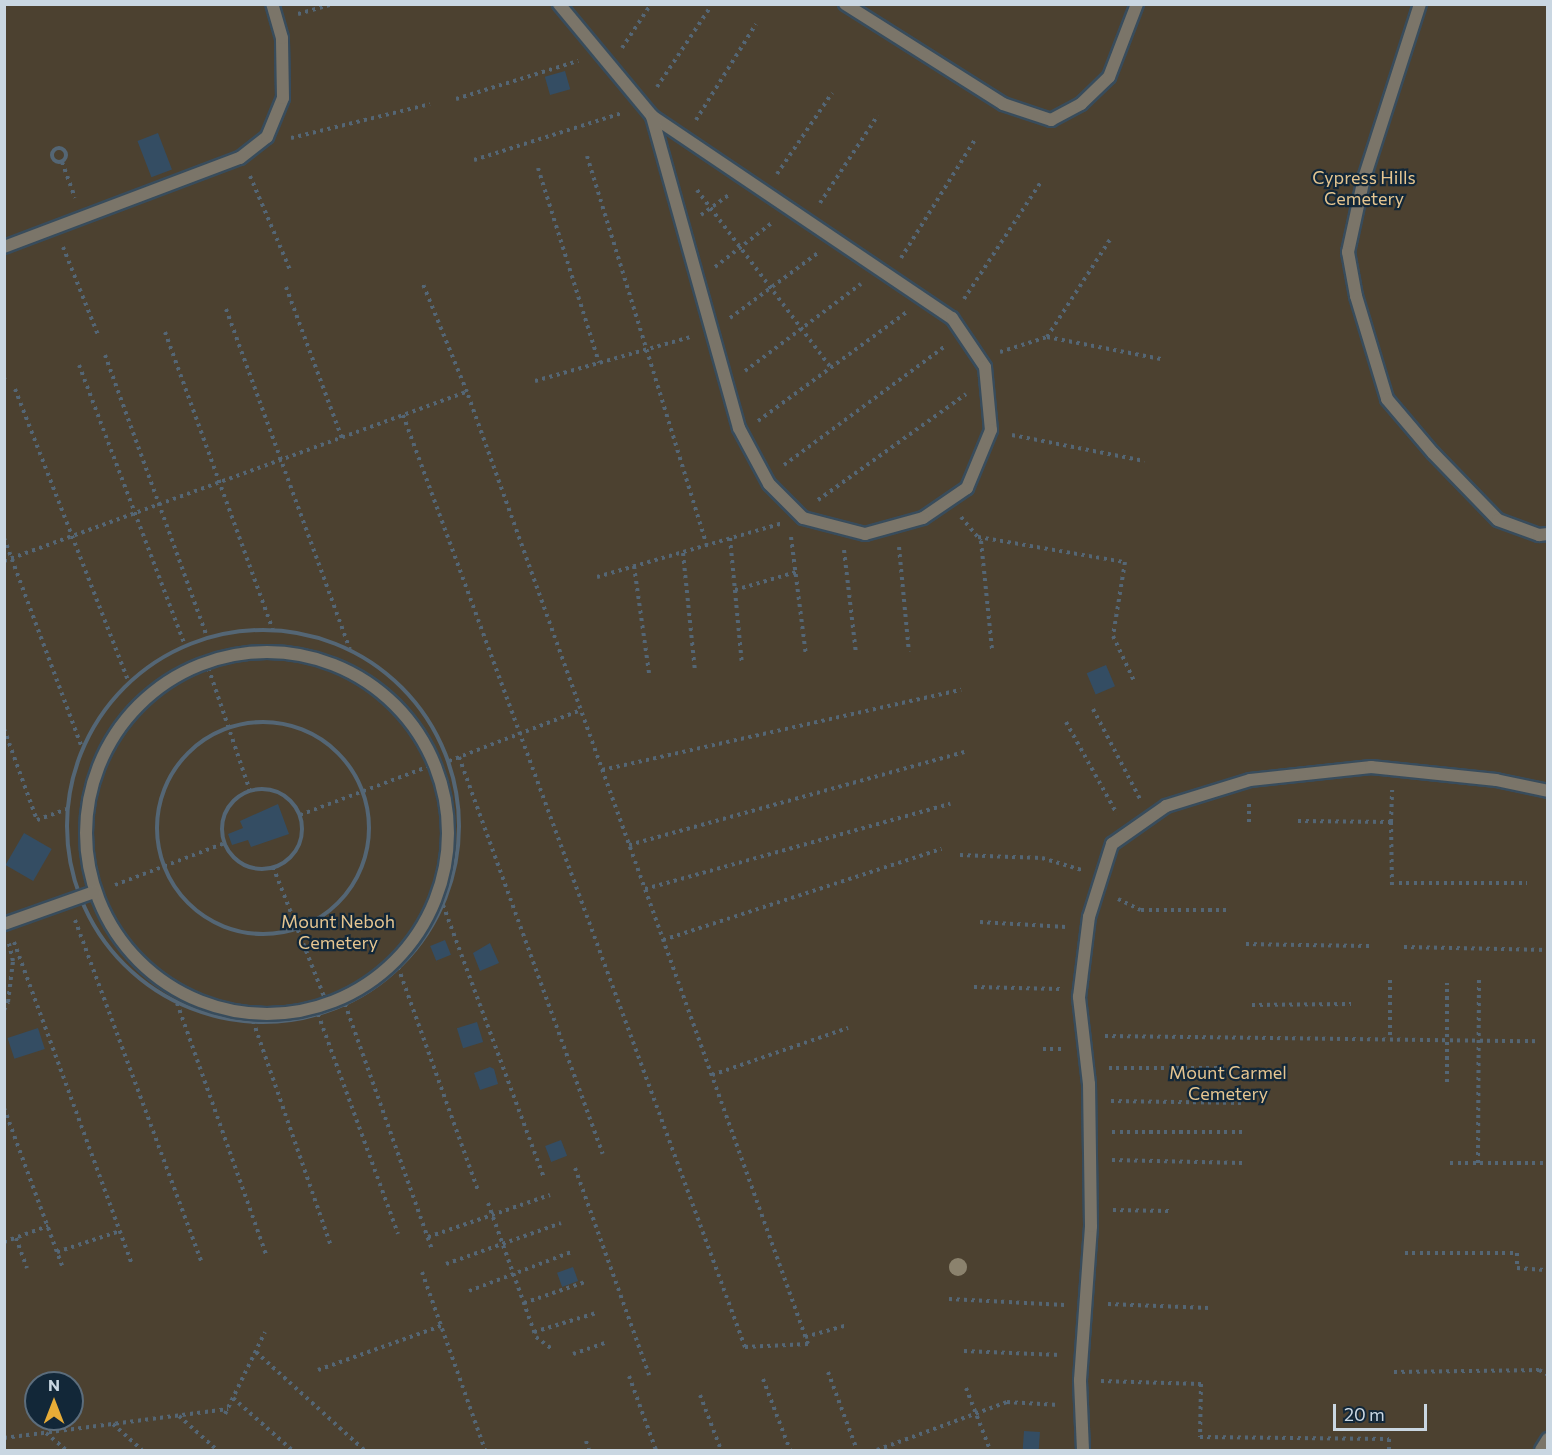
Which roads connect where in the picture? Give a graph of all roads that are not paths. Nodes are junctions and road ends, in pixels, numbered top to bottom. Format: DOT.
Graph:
graph roads {
  1 [pos="273,4"];
  2 [pos="559,4"];
  3 [pos="846,4"];
  4 [pos="1137,4"];
  5 [pos="1420,4"];
  6 [pos="648,111"];
  7 [pos="4,247"];
  8 [pos="1548,534"];
  9 [pos="1548,791"];
  10 [pos="94,892"];
  11 [pos="5,924"];
  12 [pos="1548,1439"];
  13 [pos="1083,1450"];
  14 [pos="1540,1450"];
  1 -- 7 [label="lane"];
  2 -- 6 [label="lane"];
  3 -- 4 [label="lane"];
  5 -- 8 [label="lane"];
  6 -- 6 [label="lane"];
  9 -- 13 [label="lane"];
  10 -- 10 [label="lane"];
  10 -- 11 [label="lane"];
  12 -- 14 [label="lane"];
}
